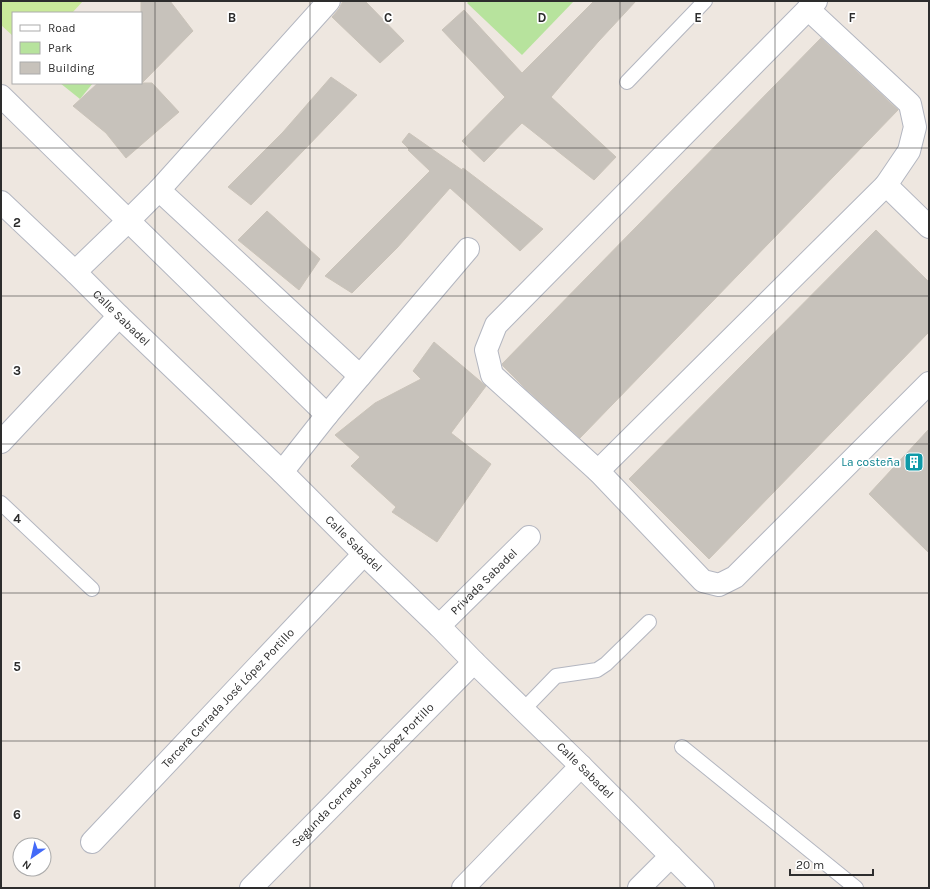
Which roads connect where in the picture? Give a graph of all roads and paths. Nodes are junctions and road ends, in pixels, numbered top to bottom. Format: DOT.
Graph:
graph roads {
  1 [pos="705,1"];
  2 [pos="322,3"];
  3 [pos="812,5"];
  4 [pos="627,82"];
  5 [pos="1,96"];
  6 [pos="886,185"];
  7 [pos="159,190"];
  8 [pos="1,202"];
  9 [pos="128,221"];
  10 [pos="929,227"];
  11 [pos="468,249"];
  12 [pos="75,272"];
  13 [pos="119,316"];
  14 [pos="360,376"];
  15 [pos="929,383"];
  16 [pos="327,415"];
  17 [pos="1,442"];
  18 [pos="598,471"];
  19 [pos="282,472"];
  20 [pos="1,502"];
  21 [pos="529,537"];
  22 [pos="364,554"];
  23 [pos="92,589"];
  24 [pos="648,622"];
  25 [pos="439,626"];
  26 [pos="474,662"];
  27 [pos="524,709"];
  28 [pos="682,747"];
  29 [pos="581,766"];
  30 [pos="92,842"];
  31 [pos="671,856"];
  32 [pos="251,888"];
  33 [pos="462,888"];
  34 [pos="639,888"];
  35 [pos="703,888"];
  36 [pos="856,888"];
  1 -- 4 [label="lane"];
  2 -- 7 [label="street"];
  3 -- 6 [label="street"];
  3 -- 18 [label="street"];
  5 -- 9 [label="street"];
  6 -- 10 [label="street"];
  6 -- 18 [label="street"];
  7 -- 9 [label="street"];
  7 -- 14 [label="street"];
  8 -- 12 [label="street, Calle Sabadel"];
  9 -- 12 [label="street"];
  9 -- 16 [label="street"];
  11 -- 14 [label="street"];
  12 -- 13 [label="street, Calle Sabadel"];
  13 -- 17 [label="street"];
  13 -- 19 [label="street, Calle Sabadel"];
  14 -- 16 [label="street"];
  15 -- 18 [label="street"];
  16 -- 19 [label="street"];
  19 -- 22 [label="street, Calle Sabadel"];
  20 -- 23 [label="lane"];
  21 -- 25 [label="street, Privada Sabadel"];
  22 -- 25 [label="street, Calle Sabadel"];
  22 -- 30 [label="street, Tercera Cerrada José López Portillo"];
  24 -- 27 [label="lane"];
  25 -- 26 [label="street, Calle Sabadel"];
  26 -- 27 [label="street, Calle Sabadel"];
  26 -- 32 [label="street, Segunda Cerrada José López Portillo"];
  27 -- 29 [label="street, Calle Sabadel"];
  28 -- 36 [label="lane"];
  29 -- 31 [label="street, Calle Sabadel"];
  29 -- 33 [label="street"];
  31 -- 34 [label="street"];
  31 -- 35 [label="street, Calle Sabadel"];
}
